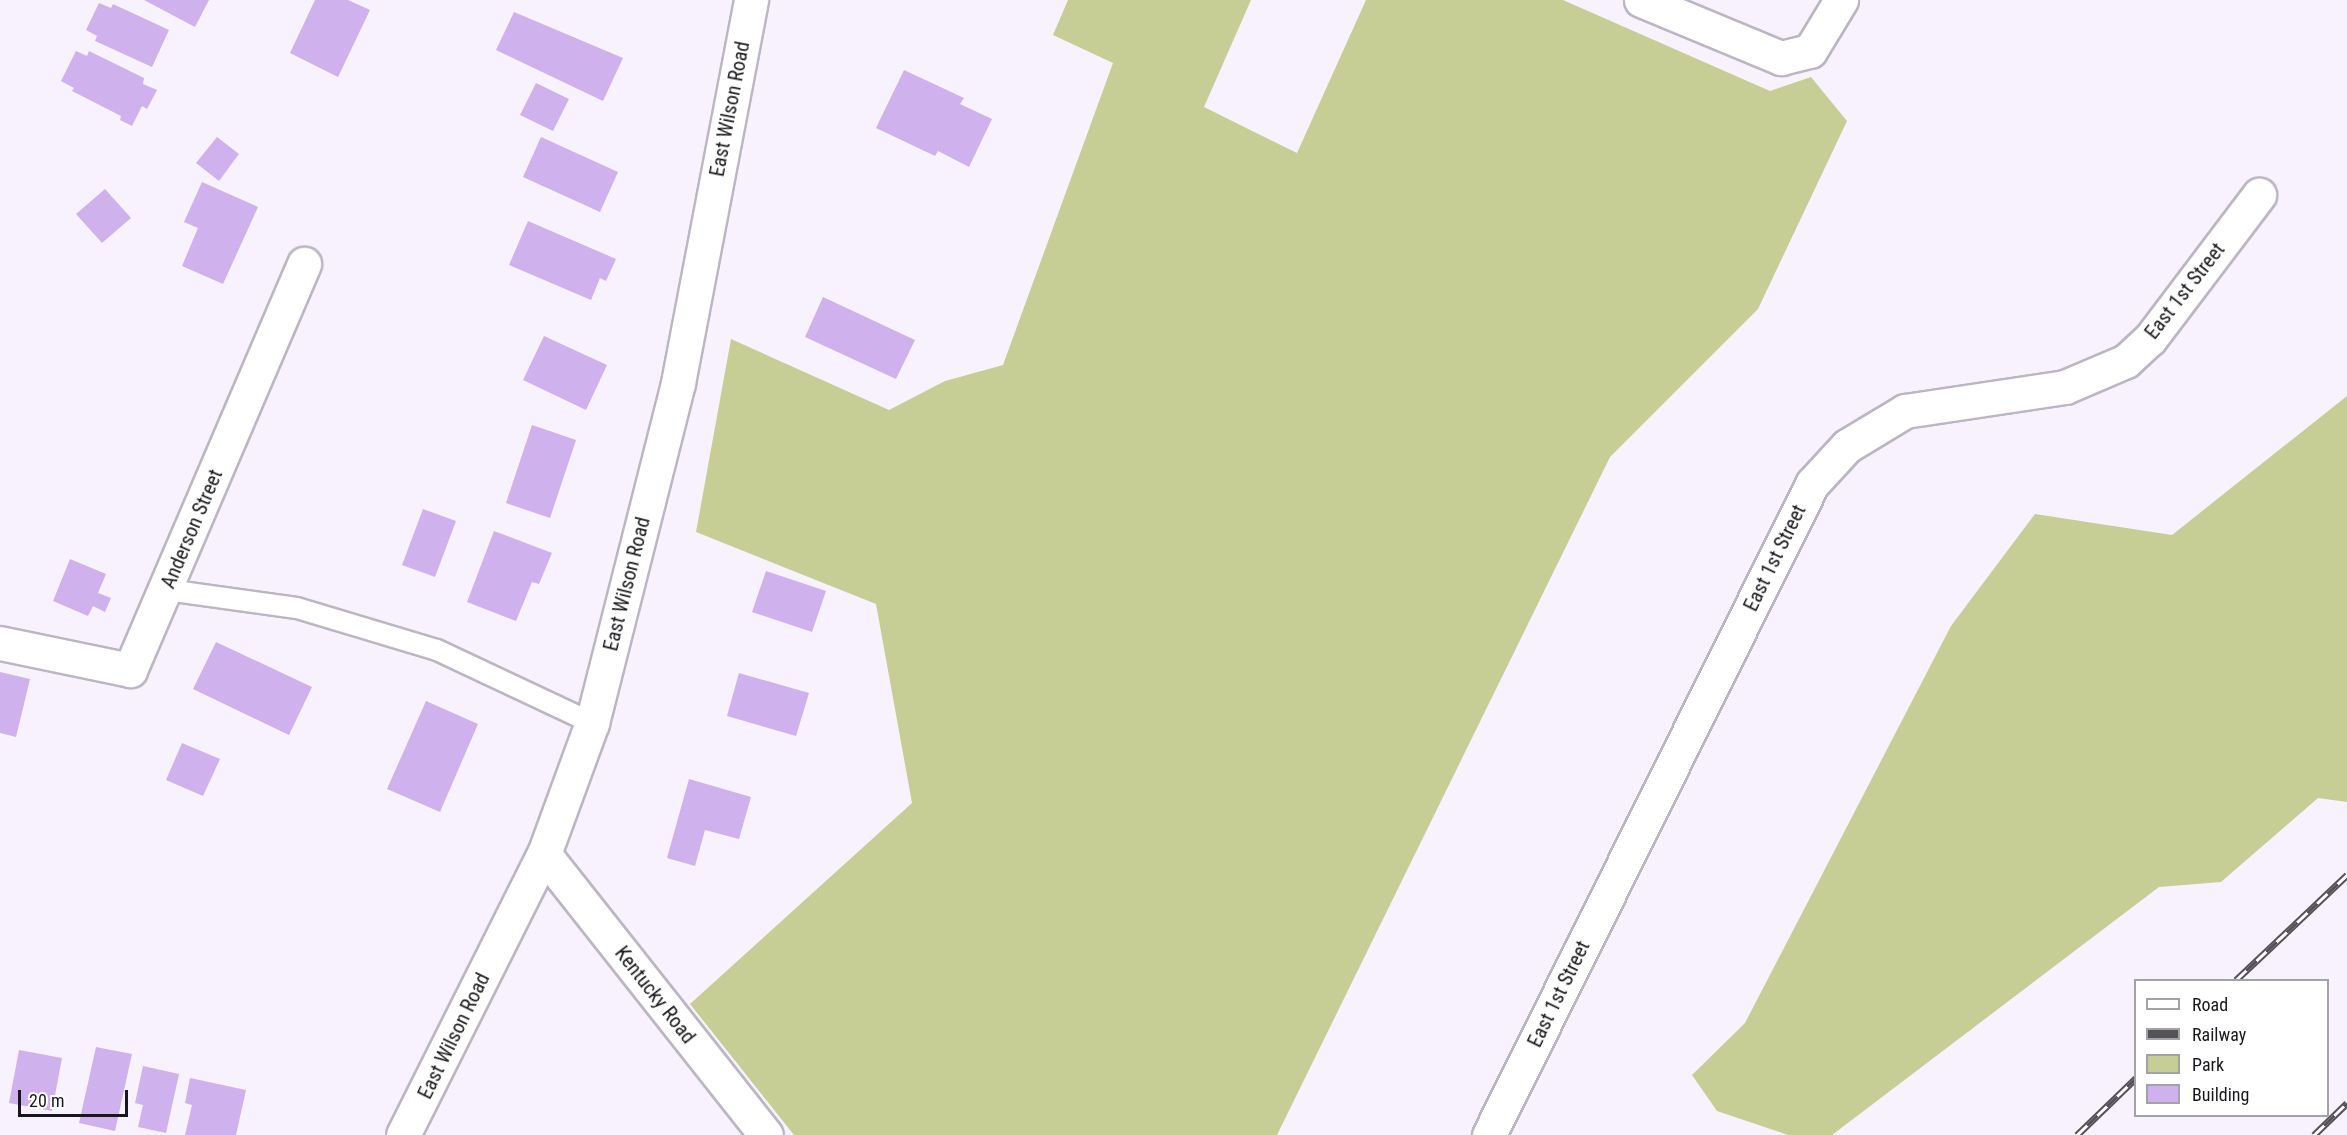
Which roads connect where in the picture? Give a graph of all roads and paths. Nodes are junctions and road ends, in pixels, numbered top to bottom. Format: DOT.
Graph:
graph roads {
  1 [pos="751,0"];
  2 [pos="1641,0"];
  3 [pos="1841,0"];
  4 [pos="2259,195"];
  5 [pos="304,264"];
  6 [pos="167,590"];
  7 [pos="0,643"];
  8 [pos="592,723"];
  9 [pos="544,854"];
  10 [pos="403,1135"];
  11 [pos="766,1135"];
  12 [pos="1489,1135"];
  1 -- 8 [label="street, East Wilson Road"];
  2 -- 3 [label="street"];
  4 -- 12 [label="street, East 1st Street"];
  5 -- 6 [label="street, Anderson Street"];
  6 -- 7 [label="street, Anderson Street"];
  6 -- 8 [label="lane"];
  8 -- 9 [label="street, East Wilson Road"];
  9 -- 10 [label="street, East Wilson Road"];
  9 -- 11 [label="street, Kentucky Road"];
}
